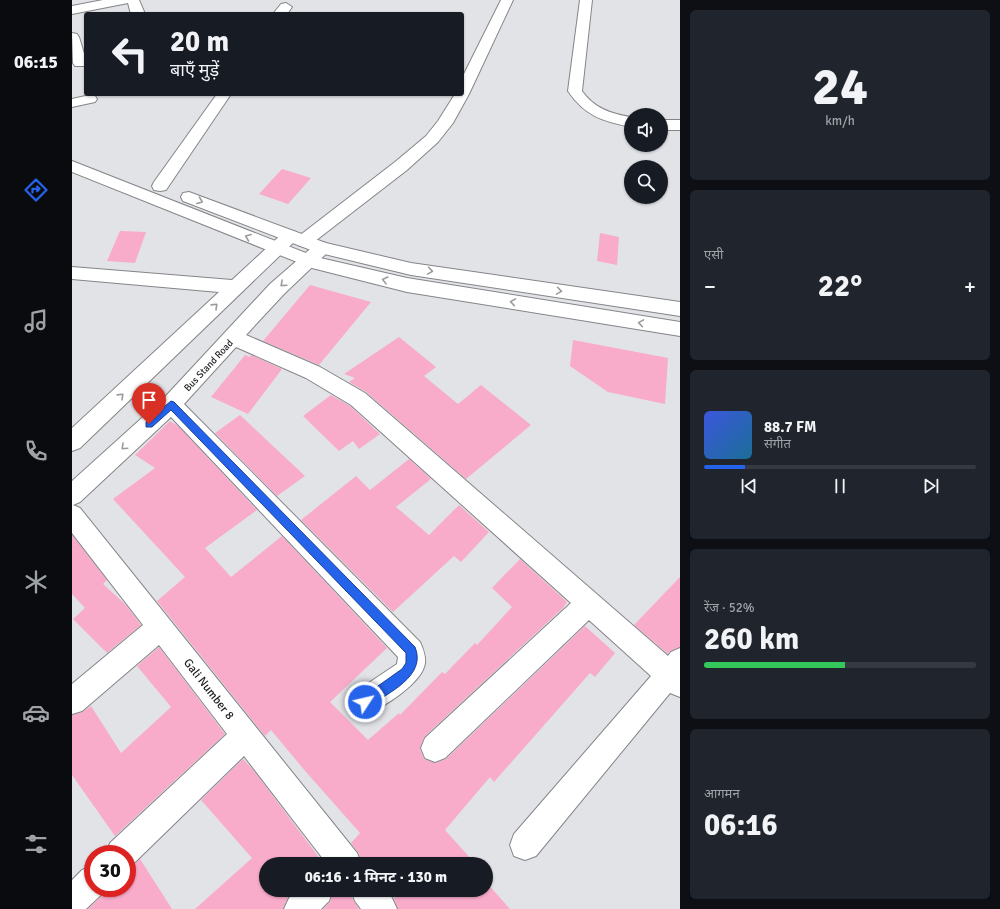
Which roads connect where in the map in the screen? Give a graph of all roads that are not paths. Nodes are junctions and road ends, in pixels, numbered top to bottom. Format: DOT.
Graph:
graph roads {
  1 [pos="123,0"];
  2 [pos="133,0"];
  3 [pos="507,0"];
  4 [pos="586,0"];
  5 [pos="72,10"];
  6 [pos="137,12"];
  7 [pos="72,37"];
  8 [pos="83,68"];
  9 [pos="72,76"];
  10 [pos="464,90"];
  11 [pos="223,96"];
  12 [pos="461,96"];
  13 [pos="90,99"];
  14 [pos="72,103"];
  15 [pos="624,121"];
  16 [pos="668,124"];
  17 [pos="680,125"];
  18 [pos="72,152"];
  19 [pos="72,166"];
  20 [pos="160,186"];
  21 [pos="300,247"];
  22 [pos="72,273"];
  23 [pos="235,286"];
  24 [pos="680,309"];
  25 [pos="680,329"];
  26 [pos="234,338"];
  27 [pos="171,404"];
  28 [pos="72,442"];
  29 [pos="72,495"];
  30 [pos="72,515"];
  31 [pos="589,603"];
  32 [pos="161,626"];
  33 [pos="676,673"];
  34 [pos="72,701"];
  35 [pos="365,702"];
  36 [pos="245,736"];
  37 [pos="435,748"];
  38 [pos="130,845"];
  39 [pos="524,845"];
  40 [pos="339,857"];
  41 [pos="84,890"];
  42 [pos="311,897"];
  43 [pos="372,897"];
  44 [pos="72,901"];
  45 [pos="300,909"];
  46 [pos="381,909"];
  1 -- 5 [label="street"];
  2 -- 6 [label="street"];
  3 -- 10 [label="street"];
  4 -- 15 [label="street"];
  7 -- 8 [label="street"];
  8 -- 9 [label="street"];
  11 -- 20 [label="street"];
  12 -- 21 [label="street"];
  13 -- 14 [label="street"];
  16 -- 17 [label="street"];
  18 -- 20 [label="street"];
  21 -- 19 [label="street, one-way"];
  20 -- 21 [label="street, one-way"];
  21 -- 23 [label="street"];
  21 -- 24 [label="street, one-way"];
  25 -- 21 [label="street, one-way"];
  21 -- 26 [label="street, Bus Stand Road, one-way"];
  22 -- 23 [label="street"];
  28 -- 23 [label="street, one-way"];
  26 -- 27 [label="street, Bus Stand Road"];
  26 -- 31 [label="street"];
  27 -- 29 [label="street, Bus Stand Road, one-way"];
  27 -- 35 [label="street"];
  30 -- 32 [label="street, Gali Number 8"];
  31 -- 33 [label="street"];
  31 -- 37 [label="street"];
  32 -- 34 [label="street"];
  32 -- 36 [label="street, Gali Number 8"];
  33 -- 39 [label="street"];
  36 -- 38 [label="street"];
  36 -- 40 [label="street, Gali Number 8"];
  41 -- 44 [label="street"];
  42 -- 45 [label="street"];
  43 -- 46 [label="street"];
}
